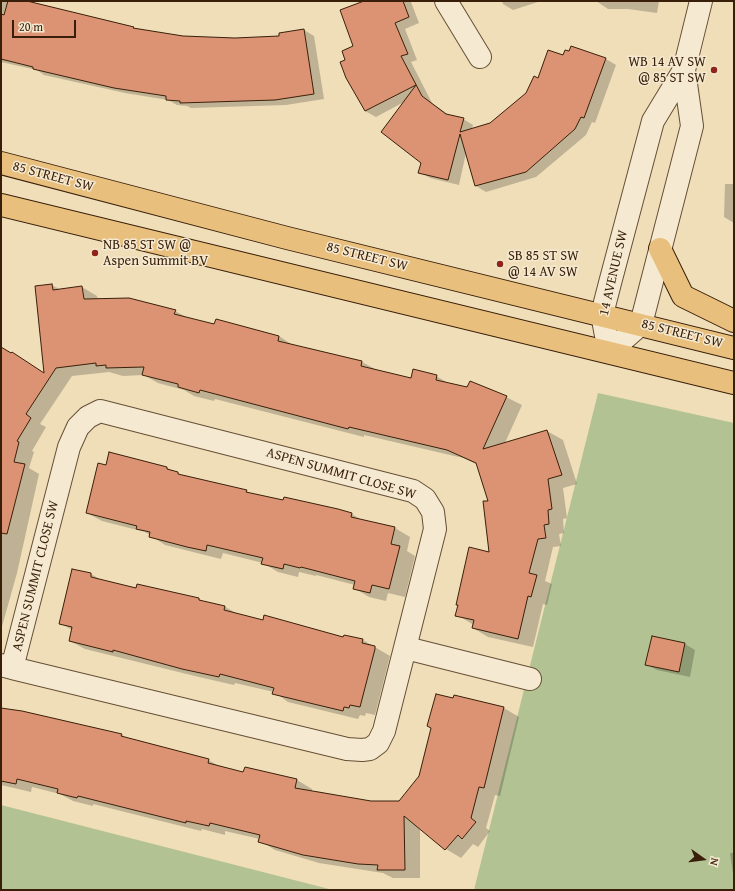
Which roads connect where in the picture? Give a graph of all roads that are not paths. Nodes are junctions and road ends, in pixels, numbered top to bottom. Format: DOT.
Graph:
graph roads {
  1 [pos="446,1"];
  2 [pos="701,1"];
  3 [pos="480,57"];
  4 [pos="684,70"];
  5 [pos="1,163"];
  6 [pos="1,205"];
  7 [pos="660,249"];
  8 [pos="602,314"];
  9 [pos="734,321"];
  10 [pos="641,324"];
  11 [pos="734,348"];
  12 [pos="608,352"];
  13 [pos="734,383"];
  14 [pos="406,648"];
  15 [pos="7,667"];
  16 [pos="530,679"];
  1 -- 3 [label="street"];
  2 -- 4 [label="street, 14 AVENUE SW"];
  4 -- 7 [label="street, 14 AVENUE SW"];
  4 -- 8 [label="street, 14 AVENUE SW"];
  5 -- 8 [label="main road, 85 STREET SW"];
  6 -- 12 [label="main road"];
  7 -- 9 [label="main road"];
  7 -- 10 [label="street, 14 AVENUE SW"];
  8 -- 10 [label="main road, 85 STREET SW"];
  8 -- 12 [label="street, 14 AVENUE SW"];
  10 -- 11 [label="main road, 85 STREET SW"];
  10 -- 12 [label="street"];
  12 -- 13 [label="main road"];
  14 -- 15 [label="street, ASPEN SUMMIT CLOSE SW"];
  14 -- 15 [label="street, ASPEN SUMMIT CLOSE SW"];
  14 -- 16 [label="street"];
}
